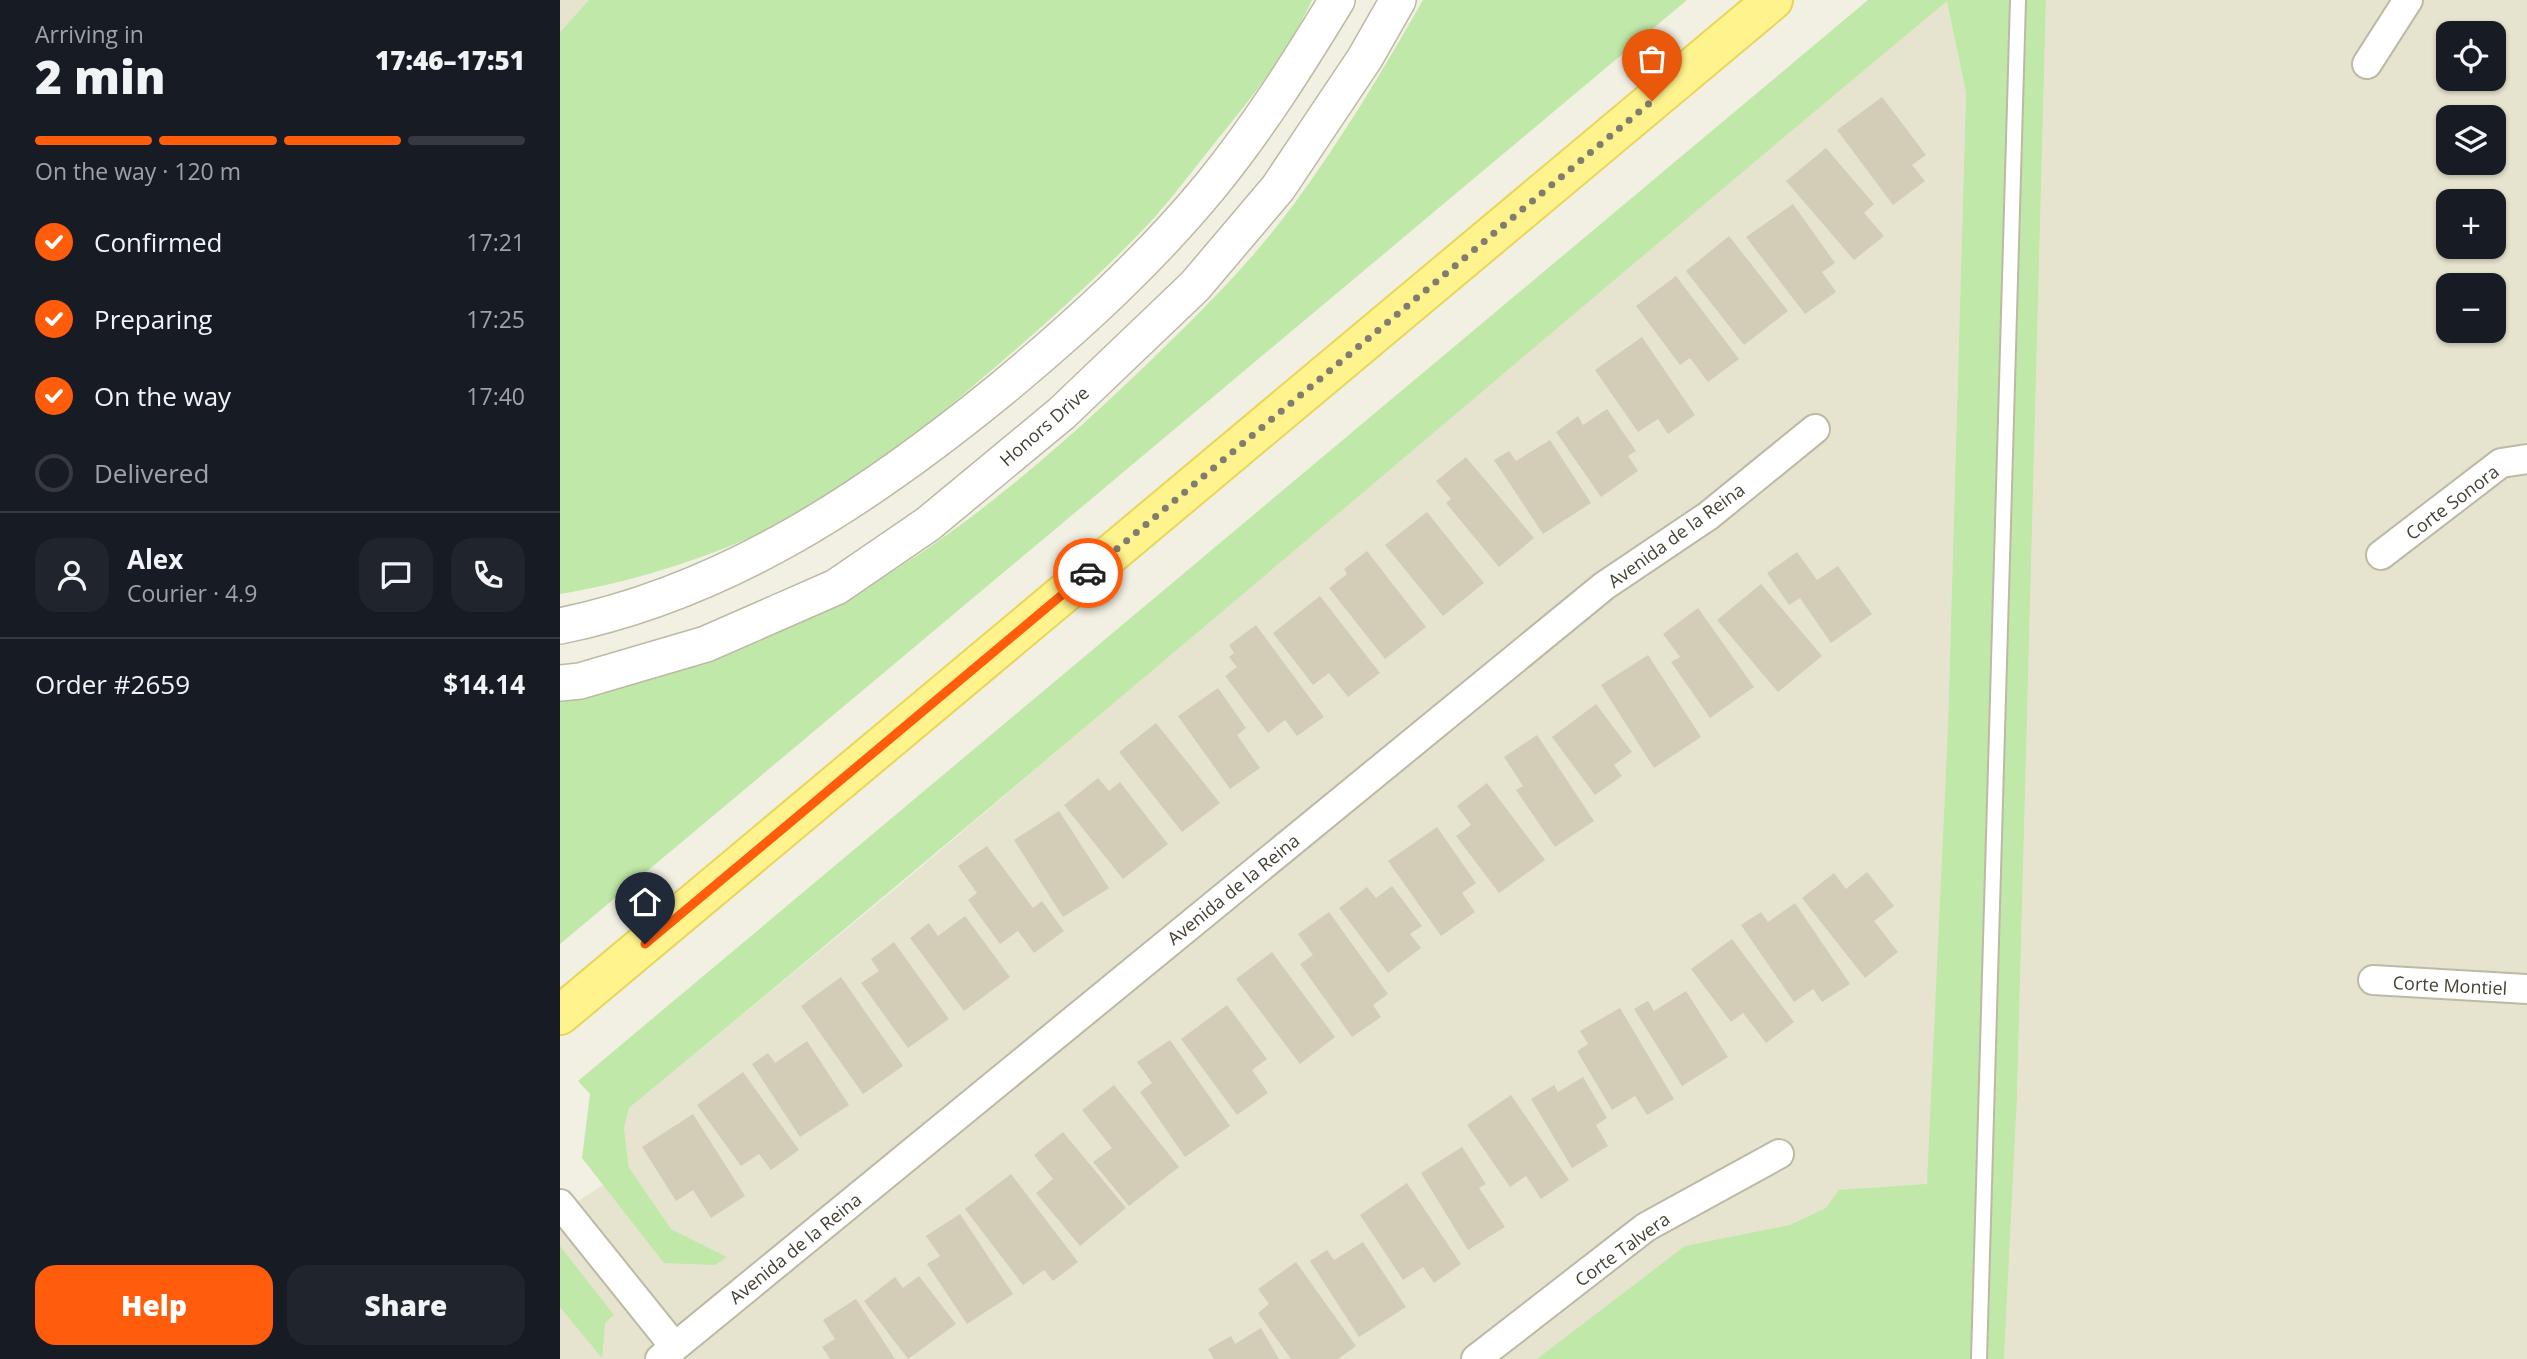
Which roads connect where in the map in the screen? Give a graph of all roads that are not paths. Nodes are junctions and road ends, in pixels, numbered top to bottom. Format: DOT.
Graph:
graph roads {
  1 [pos="1337,0"];
  2 [pos="1398,0"];
  3 [pos="1773,0"];
  4 [pos="2018,0"];
  5 [pos="2408,0"];
  6 [pos="2367,64"];
  7 [pos="1815,429"];
  8 [pos="2527,459"];
  9 [pos="2381,555"];
  10 [pos="560,626"];
  11 [pos="560,683"];
  12 [pos="2373,980"];
  13 [pos="2527,989"];
  14 [pos="560,1015"];
  15 [pos="1779,1154"];
  16 [pos="560,1204"];
  17 [pos="667,1353"];
  18 [pos="1476,1359"];
  19 [pos="1979,1359"];
  1 -- 10 [label="street"];
  2 -- 11 [label="street, Honors Drive"];
  3 -- 14 [label="main road"];
  4 -- 19 [label="lane"];
  5 -- 6 [label="street"];
  7 -- 17 [label="street, Avenida de la Reina"];
  8 -- 9 [label="street, Corte Sonora"];
  12 -- 13 [label="street, Corte Montiel"];
  15 -- 18 [label="street, Corte Talvera"];
  16 -- 17 [label="street"];
}
